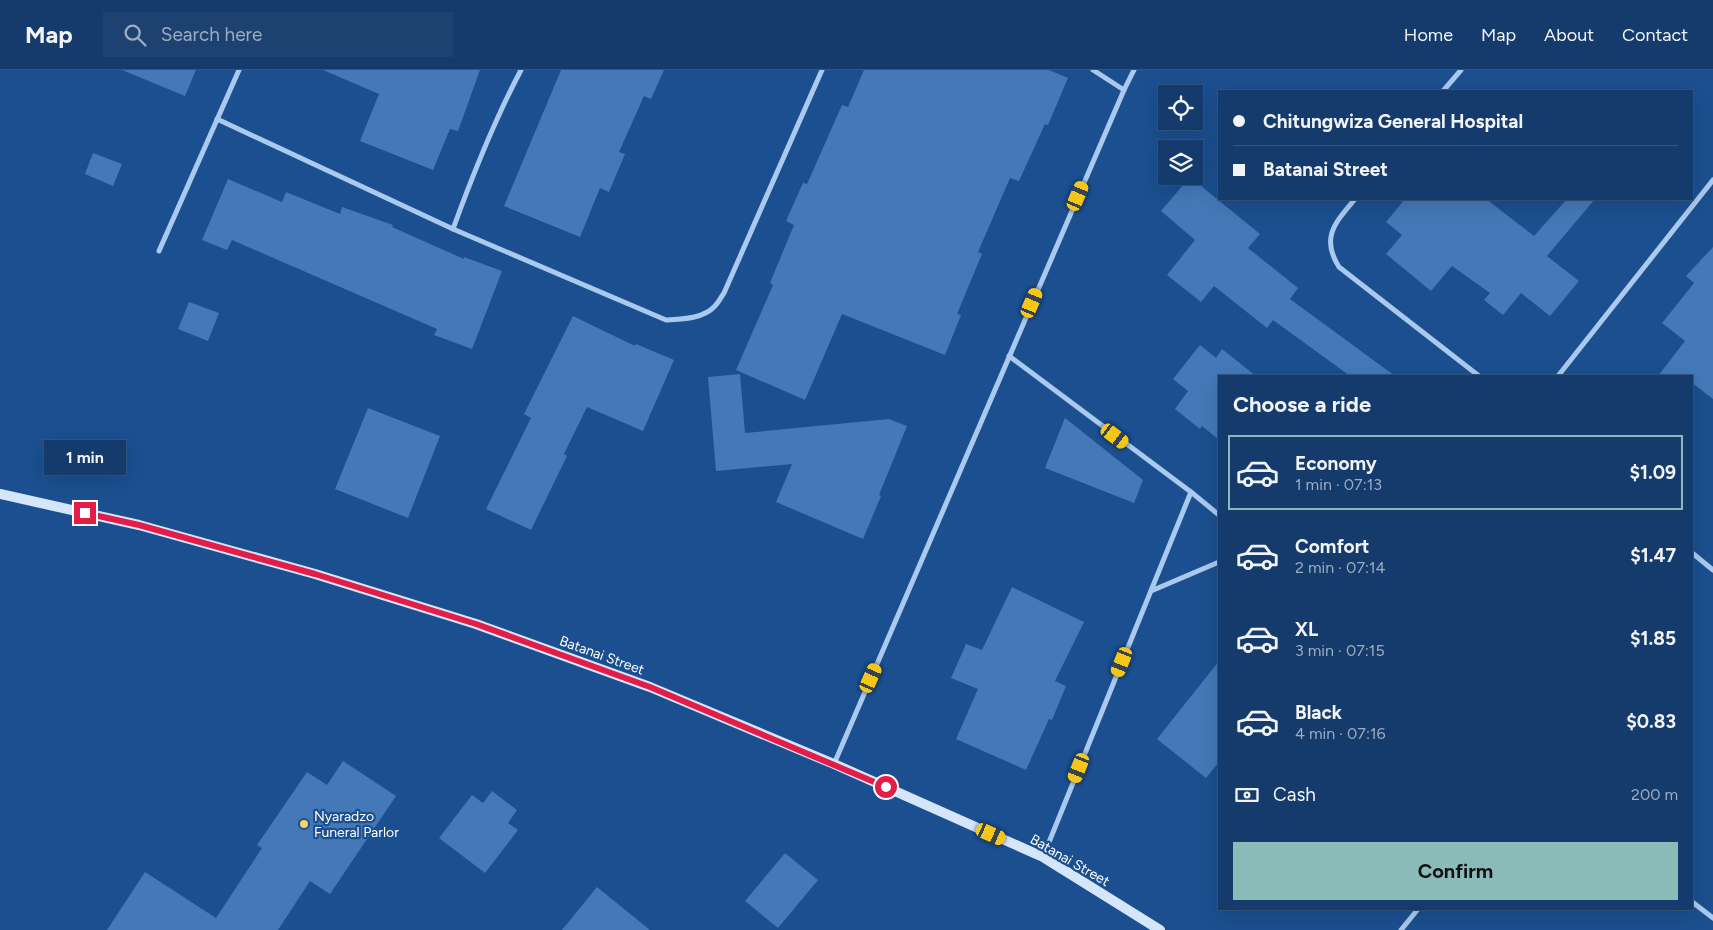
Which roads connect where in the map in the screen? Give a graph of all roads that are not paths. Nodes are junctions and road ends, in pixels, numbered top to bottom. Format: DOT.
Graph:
graph roads {
  1 [pos="239,70"];
  2 [pos="521,70"];
  3 [pos="822,70"];
  4 [pos="1093,70"];
  5 [pos="1134,70"];
  6 [pos="1461,70"];
  7 [pos="1124,90"];
  8 [pos="1444,90"];
  9 [pos="217,119"];
  10 [pos="1713,180"];
  11 [pos="1354,200"];
  12 [pos="453,229"];
  13 [pos="159,251"];
  14 [pos="1009,356"];
  15 [pos="1478,375"];
  16 [pos="1559,375"];
  17 [pos="1191,492"];
  18 [pos="0,494"];
  19 [pos="1218,514"];
  20 [pos="1693,554"];
  21 [pos="1218,562"];
  22 [pos="1713,570"];
  23 [pos="1151,591"];
  24 [pos="834,764"];
  25 [pos="1043,857"];
  26 [pos="1693,903"];
  27 [pos="1417,910"];
  28 [pos="1713,918"];
  29 [pos="1160,930"];
  30 [pos="1402,930"];
  1 -- 9 [label="street"];
  2 -- 12 [label="street"];
  3 -- 12 [label="street"];
  4 -- 7 [label="street"];
  5 -- 7 [label="street"];
  6 -- 8 [label="street"];
  7 -- 14 [label="street"];
  9 -- 12 [label="street"];
  9 -- 13 [label="street"];
  10 -- 16 [label="street"];
  11 -- 15 [label="street"];
  14 -- 17 [label="street"];
  14 -- 24 [label="street"];
  17 -- 19 [label="street"];
  17 -- 23 [label="street"];
  18 -- 24 [label="street, Batanai Street"];
  20 -- 22 [label="street"];
  21 -- 23 [label="street"];
  23 -- 25 [label="street"];
  24 -- 25 [label="street, Batanai Street"];
  25 -- 29 [label="street, Batanai Street"];
  26 -- 28 [label="street"];
  27 -- 30 [label="street"];
}
